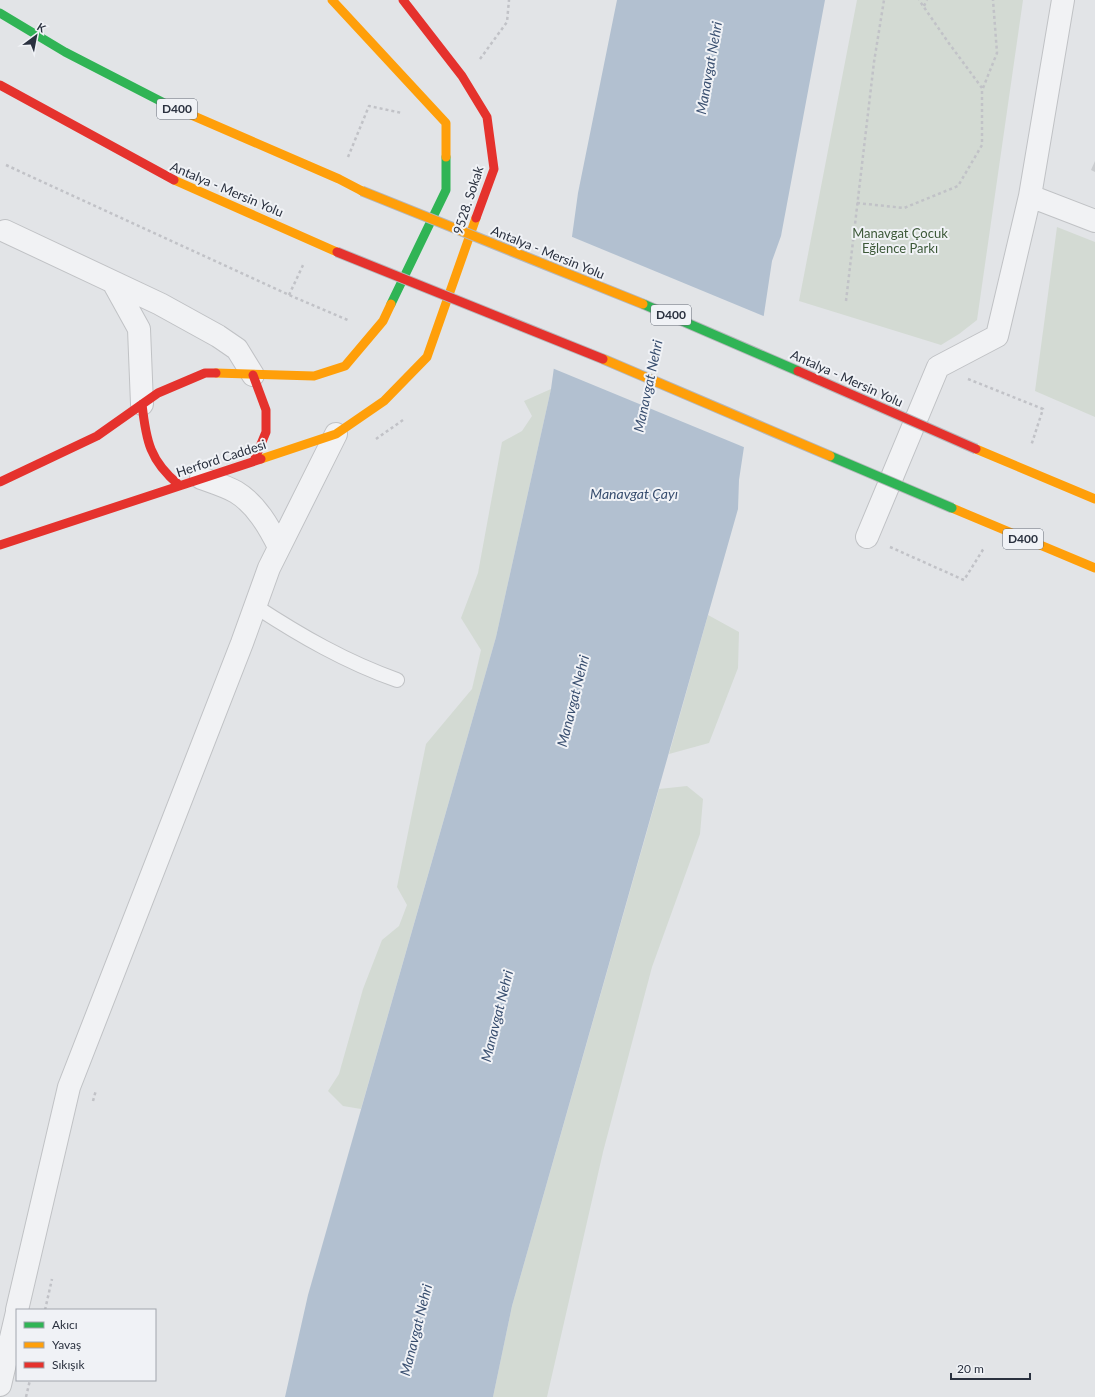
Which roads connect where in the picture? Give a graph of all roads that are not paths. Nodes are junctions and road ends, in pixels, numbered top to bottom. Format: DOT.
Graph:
graph roads {
  1 [pos="332,0"];
  2 [pos="403,0"];
  3 [pos="1063,0"];
  4 [pos="0,13"];
  5 [pos="0,85"];
  6 [pos="1030,196"];
  7 [pos="1095,221"];
  8 [pos="5,231"];
  9 [pos="113,282"];
  10 [pos="427,357"];
  11 [pos="253,375"];
  12 [pos="142,404"];
  13 [pos="336,434"];
  14 [pos="254,461"];
  15 [pos="201,478"];
  16 [pos="0,482"];
  17 [pos="180,485"];
  18 [pos="1095,499"];
  19 [pos="867,537"];
  20 [pos="0,546"];
  21 [pos="279,547"];
  22 [pos="1095,568"];
  23 [pos="255,606"];
  24 [pos="397,680"];
  25 [pos="17,1309"];
  26 [pos="16,1315"];
  27 [pos="0,1385"];
  1 -- 11 [label="main road, 9528. Sokak"];
  2 -- 10 [label="main road, 9528. Sokak"];
  3 -- 6 [label="street"];
  4 -- 18 [label="main road, Antalya - Mersin Yolu / D400, bridge"];
  5 -- 22 [label="main road, Antalya - Mersin Yolu / D400, bridge"];
  6 -- 7 [label="street"];
  6 -- 19 [label="street"];
  8 -- 9 [label="street"];
  9 -- 11 [label="street"];
  9 -- 12 [label="street"];
  10 -- 13 [label="main road, Herford Caddesi"];
  11 -- 12 [label="main road"];
  11 -- 14 [label="main road"];
  12 -- 16 [label="main road"];
  12 -- 17 [label="main road"];
  13 -- 14 [label="main road, Herford Caddesi"];
  13 -- 21 [label="street"];
  14 -- 15 [label="main road, Herford Caddesi"];
  15 -- 17 [label="main road, Herford Caddesi"];
  15 -- 21 [label="street"];
  17 -- 20 [label="main road, Herford Caddesi"];
  21 -- 23 [label="street"];
  23 -- 24 [label="lane"];
  23 -- 25 [label="street"];
  26 -- 27 [label="street"];
}
